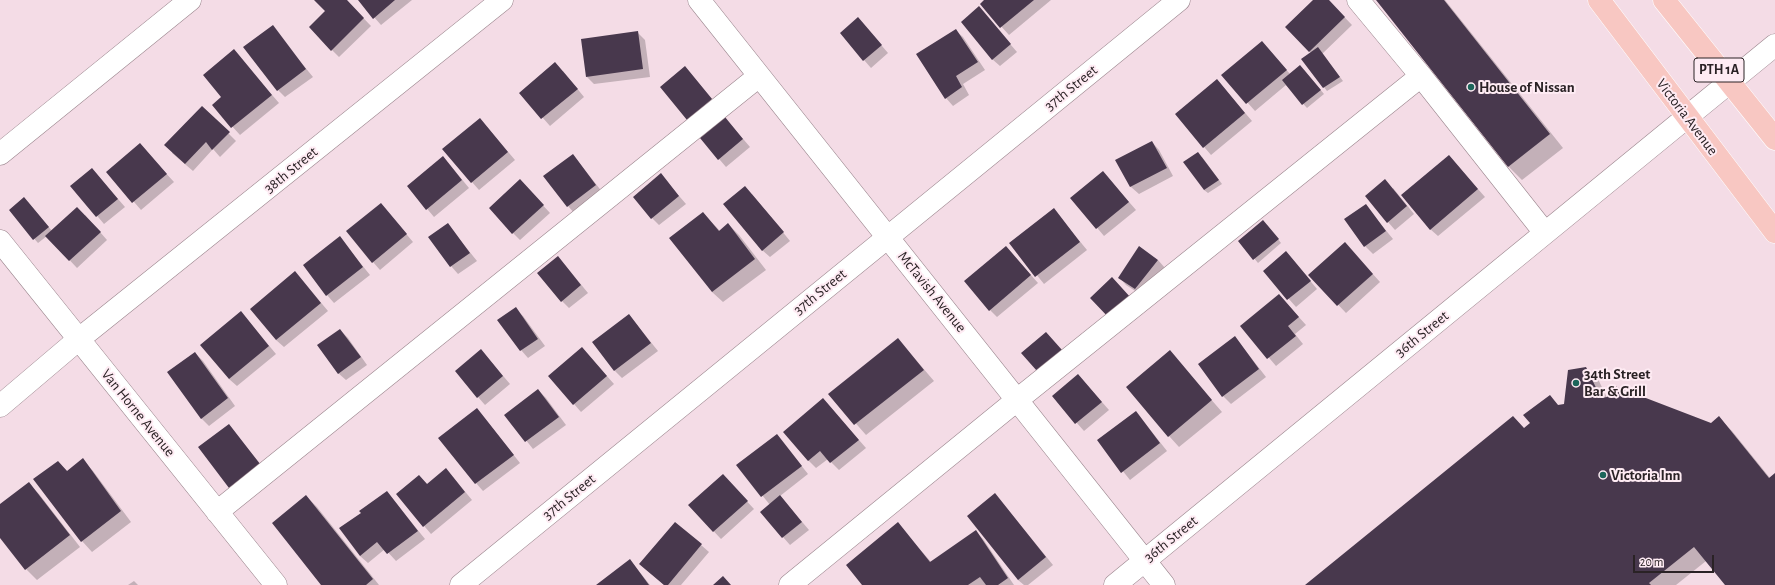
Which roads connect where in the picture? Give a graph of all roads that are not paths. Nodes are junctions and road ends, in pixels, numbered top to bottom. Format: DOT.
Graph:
graph roads {
  1 [pos="190,0"];
  2 [pos="502,0"];
  3 [pos="699,0"];
  4 [pos="1179,0"];
  5 [pos="1358,0"];
  6 [pos="1599,0"];
  7 [pos="1664,0"];
  8 [pos="1775,45"];
  9 [pos="759,76"];
  10 [pos="1421,76"];
  11 [pos="1730,83"];
  12 [pos="1687,118"];
  13 [pos="1775,139"];
  14 [pos="0,154"];
  15 [pos="1775,232"];
  16 [pos="1545,233"];
  17 [pos="888,237"];
  18 [pos="0,241"];
  19 [pos="79,340"];
  20 [pos="1017,400"];
  21 [pos="0,406"];
  22 [pos="217,512"];
  23 [pos="1145,560"];
  24 [pos="276,585"];
  25 [pos="461,585"];
  26 [pos="790,585"];
  27 [pos="1115,585"];
  28 [pos="1164,585"];
  1 -- 14 [label="street"];
  2 -- 19 [label="street, 38th Street"];
  3 -- 9 [label="street, McTavish Avenue"];
  4 -- 17 [label="street, 37th Street"];
  5 -- 10 [label="street"];
  6 -- 12 [label="main road, Victoria Avenue"];
  7 -- 11 [label="main road, PTH 1A"];
  8 -- 11 [label="street, 36th Street"];
  9 -- 17 [label="street, McTavish Avenue"];
  9 -- 22 [label="street"];
  10 -- 16 [label="street"];
  10 -- 20 [label="street"];
  11 -- 12 [label="street, 36th Street"];
  11 -- 13 [label="main road, PTH 1A"];
  12 -- 15 [label="main road, Victoria Avenue"];
  12 -- 16 [label="street, 36th Street"];
  16 -- 23 [label="street, 36th Street"];
  17 -- 20 [label="street, McTavish Avenue"];
  17 -- 25 [label="street, 37th Street"];
  18 -- 19 [label="street, Van Horne Avenue"];
  19 -- 21 [label="street, 38th Street"];
  19 -- 22 [label="street, Van Horne Avenue"];
  20 -- 23 [label="street, McTavish Avenue"];
  20 -- 26 [label="street"];
  22 -- 24 [label="street, Van Horne Avenue"];
  23 -- 27 [label="street, 36th Street"];
  23 -- 28 [label="street, McTavish Avenue"];
}
